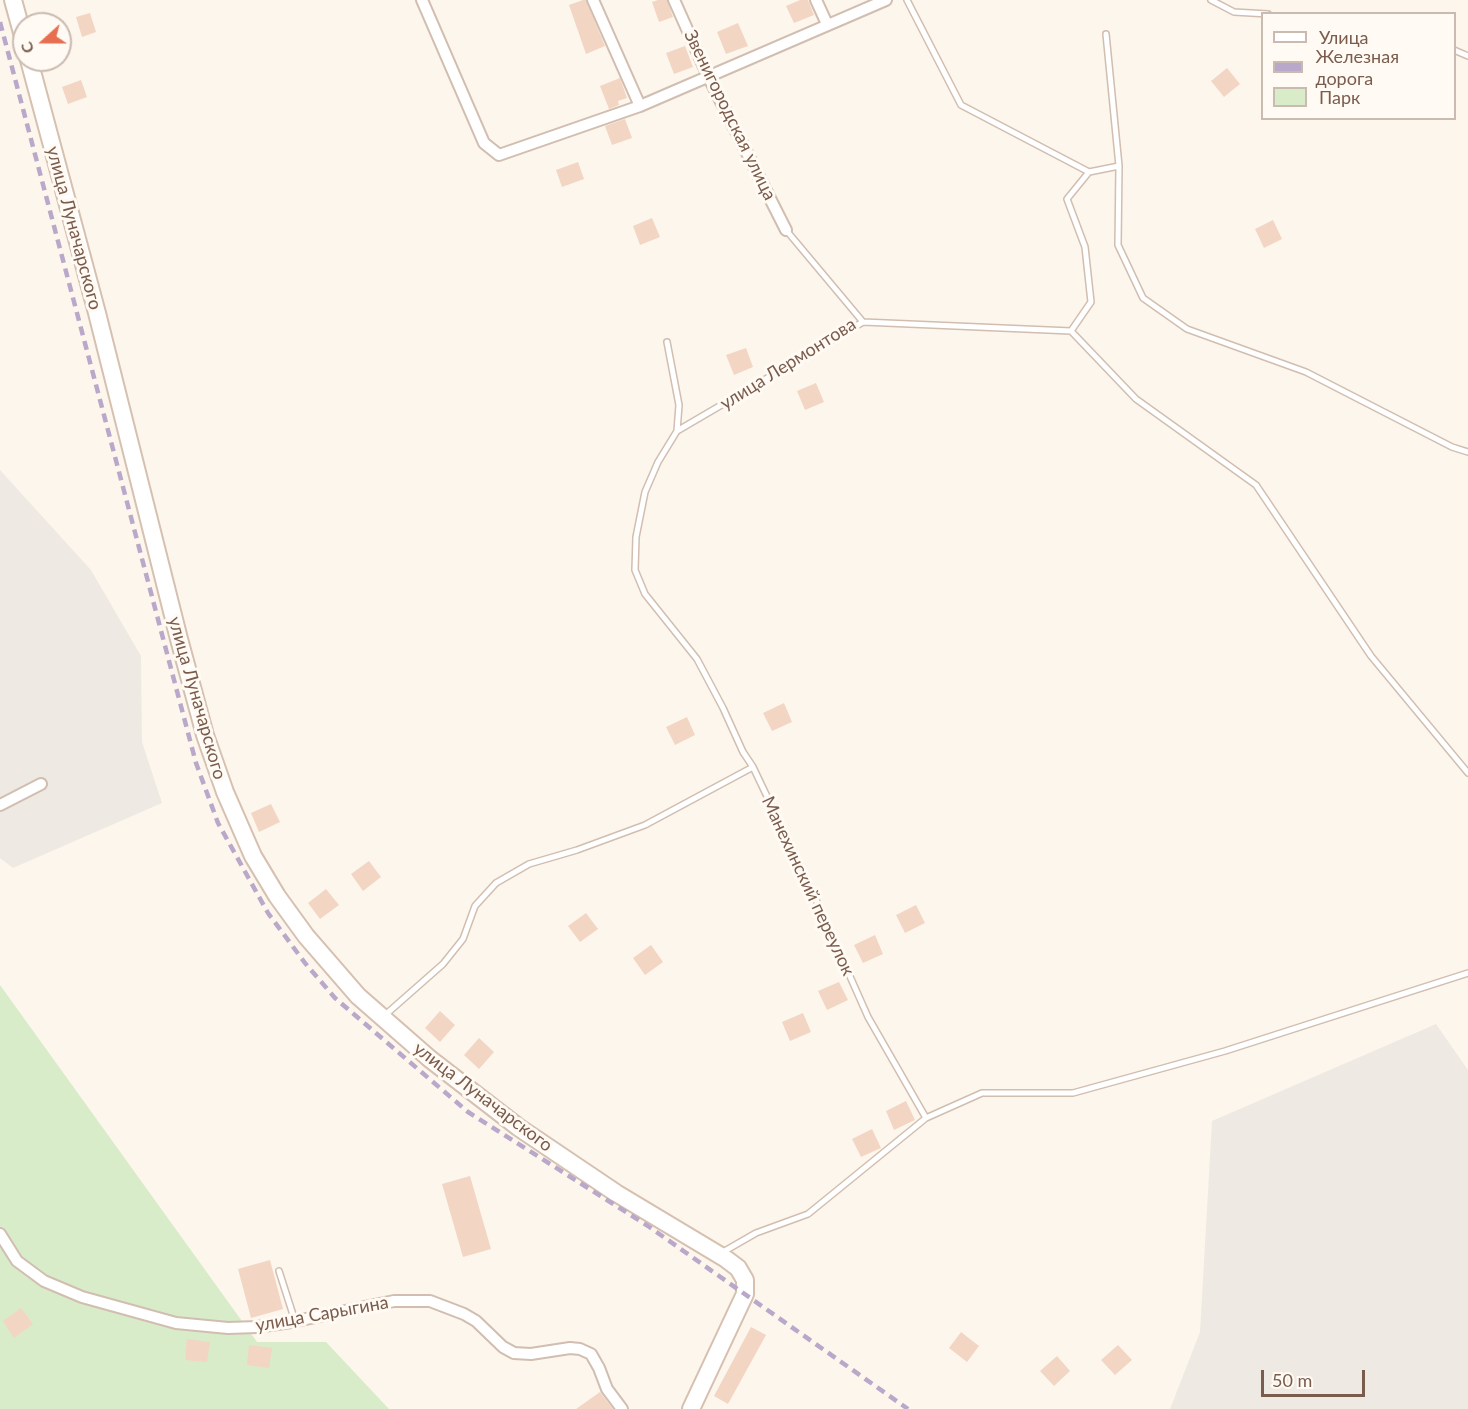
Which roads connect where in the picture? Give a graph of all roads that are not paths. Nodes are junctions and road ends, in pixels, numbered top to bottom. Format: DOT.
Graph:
graph roads {
  1 [pos="422,0"];
  2 [pos="593,0"];
  3 [pos="675,0"];
  4 [pos="816,0"];
  5 [pos="886,0"];
  6 [pos="907,0"];
  7 [pos="1211,0"];
  8 [pos="1261,14"];
  9 [pos="827,24"];
  10 [pos="1106,34"];
  11 [pos="32,72"];
  12 [pos="708,76"];
  13 [pos="640,106"];
  14 [pos="1119,166"];
  15 [pos="1089,172"];
  16 [pos="786,230"];
  17 [pos="863,322"];
  18 [pos="1071,331"];
  19 [pos="667,342"];
  20 [pos="677,431"];
  21 [pos="1468,452"];
  22 [pos="753,767"];
  23 [pos="1468,773"];
  24 [pos="41,784"];
  25 [pos="0,805"];
  26 [pos="1468,973"];
  27 [pos="382,1018"];
  28 [pos="926,1118"];
  29 [pos="0,1234"];
  30 [pos="719,1255"];
  31 [pos="279,1271"];
  32 [pos="295,1321"];
  33 [pos="622,1409"];
  34 [pos="691,1409"];
  1 -- 13 [label="street"];
  2 -- 13 [label="street"];
  3 -- 12 [label="street, Звенигородская улица"];
  4 -- 9 [label="street"];
  5 -- 9 [label="street"];
  6 -- 15 [label="lane"];
  7 -- 8 [label="lane"];
  9 -- 12 [label="street"];
  10 -- 14 [label="lane"];
  11 -- 27 [label="main road, улица Луначарского"];
  12 -- 13 [label="street"];
  12 -- 16 [label="street, Звенигородская улица"];
  14 -- 15 [label="lane"];
  14 -- 21 [label="lane"];
  15 -- 18 [label="lane"];
  16 -- 17 [label="lane, улица Лермонтова"];
  17 -- 18 [label="lane"];
  17 -- 20 [label="lane, улица Лермонтова"];
  18 -- 23 [label="lane"];
  19 -- 20 [label="lane"];
  20 -- 22 [label="lane, Манехинский переулок"];
  22 -- 27 [label="lane"];
  22 -- 28 [label="lane, Манехинский переулок"];
  24 -- 25 [label="street"];
  26 -- 28 [label="lane"];
  27 -- 30 [label="main road, улица Луначарского"];
  28 -- 30 [label="lane"];
  29 -- 32 [label="street, улица Сарыгина"];
  30 -- 34 [label="main road, улица Луначарского"];
  31 -- 32 [label="lane"];
  32 -- 33 [label="street, улица Сарыгина"];
}
